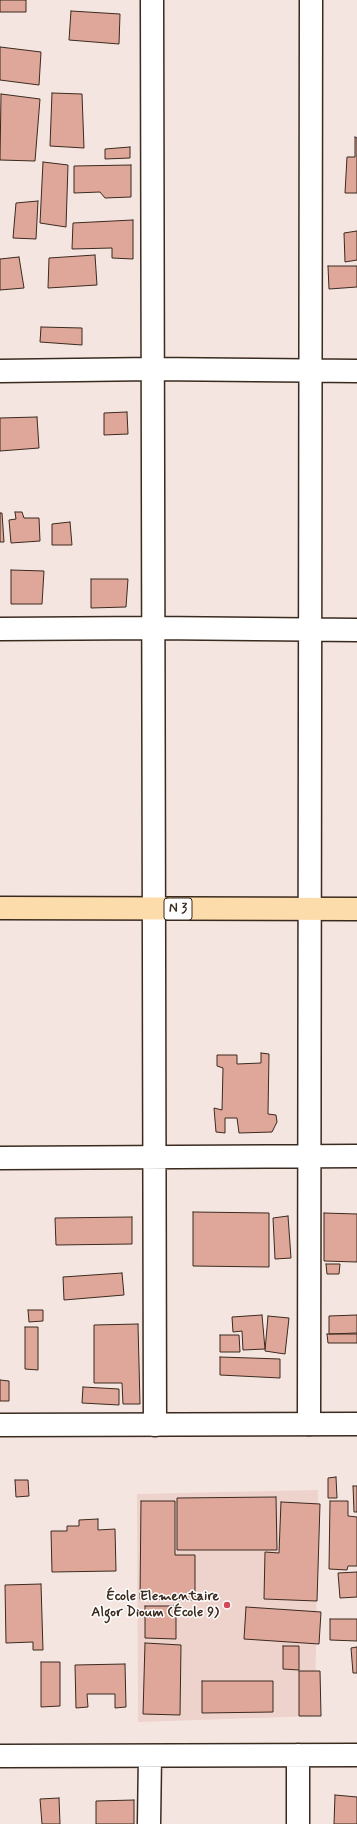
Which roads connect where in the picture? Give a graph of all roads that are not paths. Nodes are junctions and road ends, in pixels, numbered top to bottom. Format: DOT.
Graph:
graph roads {
  1 [pos="152,0"];
  2 [pos="311,0"];
  3 [pos="153,369"];
  4 [pos="0,371"];
  5 [pos="311,371"];
  6 [pos="357,371"];
  7 [pos="154,628"];
  8 [pos="0,629"];
  9 [pos="310,630"];
  10 [pos="357,630"];
  11 [pos="0,908"];
  12 [pos="154,909"];
  13 [pos="310,909"];
  14 [pos="357,909"];
  15 [pos="309,1156"];
  16 [pos="357,1156"];
  17 [pos="0,1158"];
  18 [pos="155,1158"];
  19 [pos="309,1424"];
  20 [pos="357,1424"];
  21 [pos="0,1425"];
  22 [pos="155,1425"];
  23 [pos="298,1755"];
  24 [pos="357,1755"];
  25 [pos="0,1756"];
  26 [pos="150,1756"];
  27 [pos="149,1824"];
  28 [pos="298,1824"];
  1 -- 3 [label="street"];
  2 -- 5 [label="street"];
  3 -- 4 [label="street"];
  3 -- 5 [label="street"];
  3 -- 7 [label="street"];
  5 -- 6 [label="street"];
  5 -- 9 [label="street"];
  7 -- 8 [label="street"];
  7 -- 9 [label="street"];
  7 -- 12 [label="street"];
  9 -- 10 [label="street"];
  9 -- 13 [label="street"];
  11 -- 12 [label="main road, N 3"];
  12 -- 13 [label="main road, N 3"];
  12 -- 18 [label="street"];
  13 -- 14 [label="main road, N 3"];
  13 -- 15 [label="street"];
  15 -- 16 [label="street"];
  15 -- 18 [label="street"];
  15 -- 19 [label="street"];
  17 -- 18 [label="street"];
  18 -- 22 [label="street"];
  19 -- 20 [label="street"];
  19 -- 22 [label="street"];
  21 -- 22 [label="street"];
  23 -- 24 [label="street"];
  23 -- 26 [label="street"];
  23 -- 28 [label="street"];
  25 -- 26 [label="street"];
  26 -- 27 [label="street"];
}
